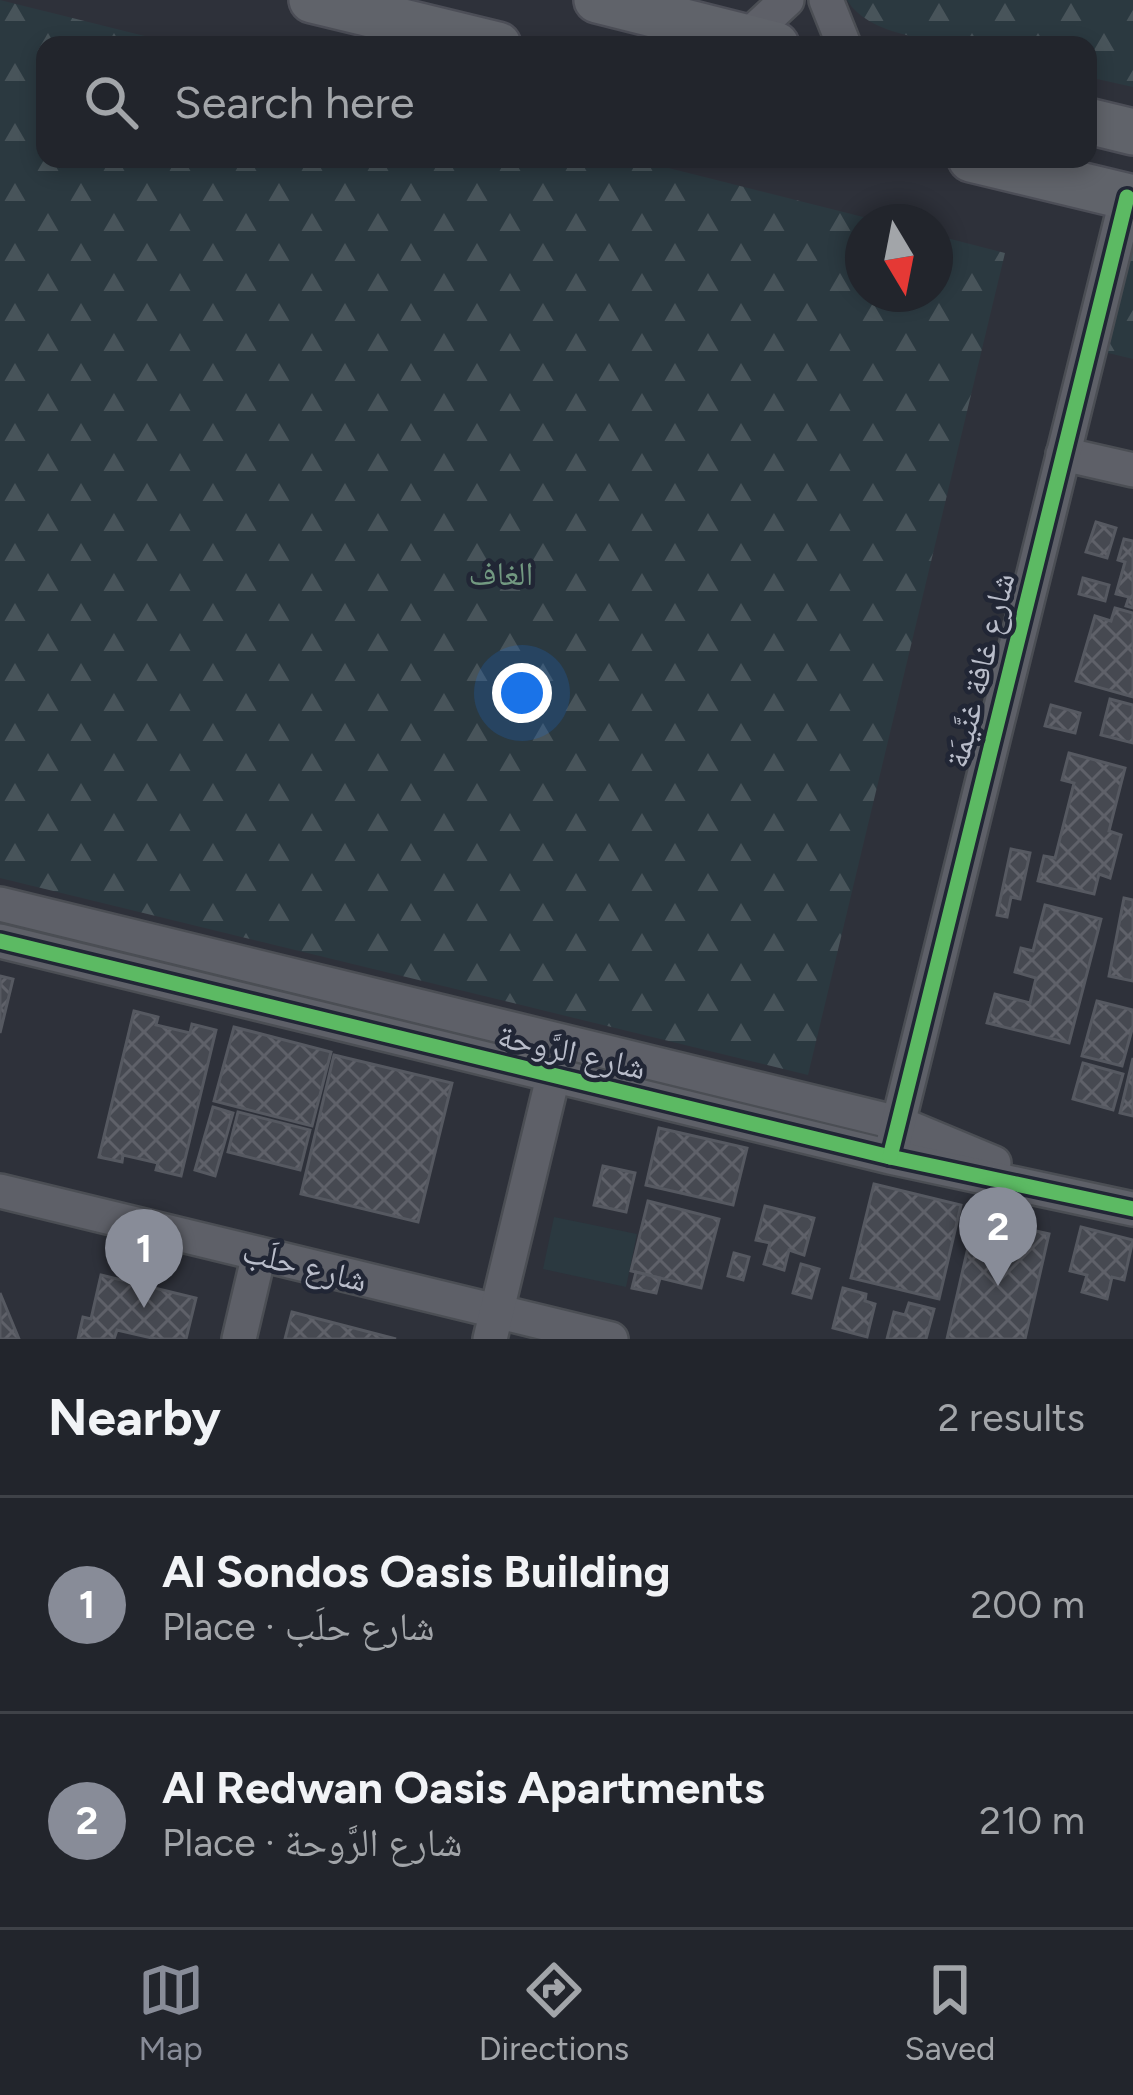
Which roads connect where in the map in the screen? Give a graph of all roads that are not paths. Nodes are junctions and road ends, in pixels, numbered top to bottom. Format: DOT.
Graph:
graph roads {
  1 [pos="312,0"];
  2 [pos="597,0"];
  3 [pos="787,0"];
  4 [pos="826,0"];
  5 [pos="461,36"];
  6 [pos="738,36"];
  7 [pos="765,36"];
  8 [pos="840,36"];
  9 [pos="1097,123"];
  10 [pos="1133,132"];
  11 [pos="1009,168"];
  12 [pos="1130,197"];
  13 [pos="1064,454"];
  14 [pos="1133,470"];
  15 [pos="0,904"];
  16 [pos="0,941"];
  17 [pos="553,1077"];
  18 [pos="898,1123"];
  19 [pos="890,1157"];
  20 [pos="0,1191"];
  21 [pos="1062,1191"];
  22 [pos="1133,1209"];
  23 [pos="259,1254"];
  24 [pos="494,1325"];
  25 [pos="239,1339"];
  26 [pos="611,1339"];
  1 -- 5 [label="main road"];
  2 -- 6 [label="main road"];
  3 -- 7 [label="street"];
  4 -- 8 [label="street"];
  9 -- 10 [label="main road"];
  11 -- 12 [label="main road"];
  12 -- 13 [label="street, شارع غافة غنَّيمَة"];
  13 -- 14 [label="street"];
  13 -- 18 [label="street, شارع غافة غنَّيمَة"];
  15 -- 18 [label="street, شارع الرَّوحة"];
  16 -- 17 [label="street, شارع الرَّوحة"];
  17 -- 19 [label="street, شارع الرَّوحة"];
  17 -- 24 [label="street"];
  18 -- 19 [label="street, شارع غافة غنَّيمَة"];
  18 -- 21 [label="street, شارع الرَّوحة"];
  19 -- 21 [label="street, شارع الرَّوحة"];
  20 -- 23 [label="street, شارع حلَب"];
  21 -- 22 [label="street, شارع الرَّوحة"];
  23 -- 24 [label="street, شارع حلَب"];
  23 -- 25 [label="street"];
  24 -- 26 [label="street, شارع حلَب"];
}
